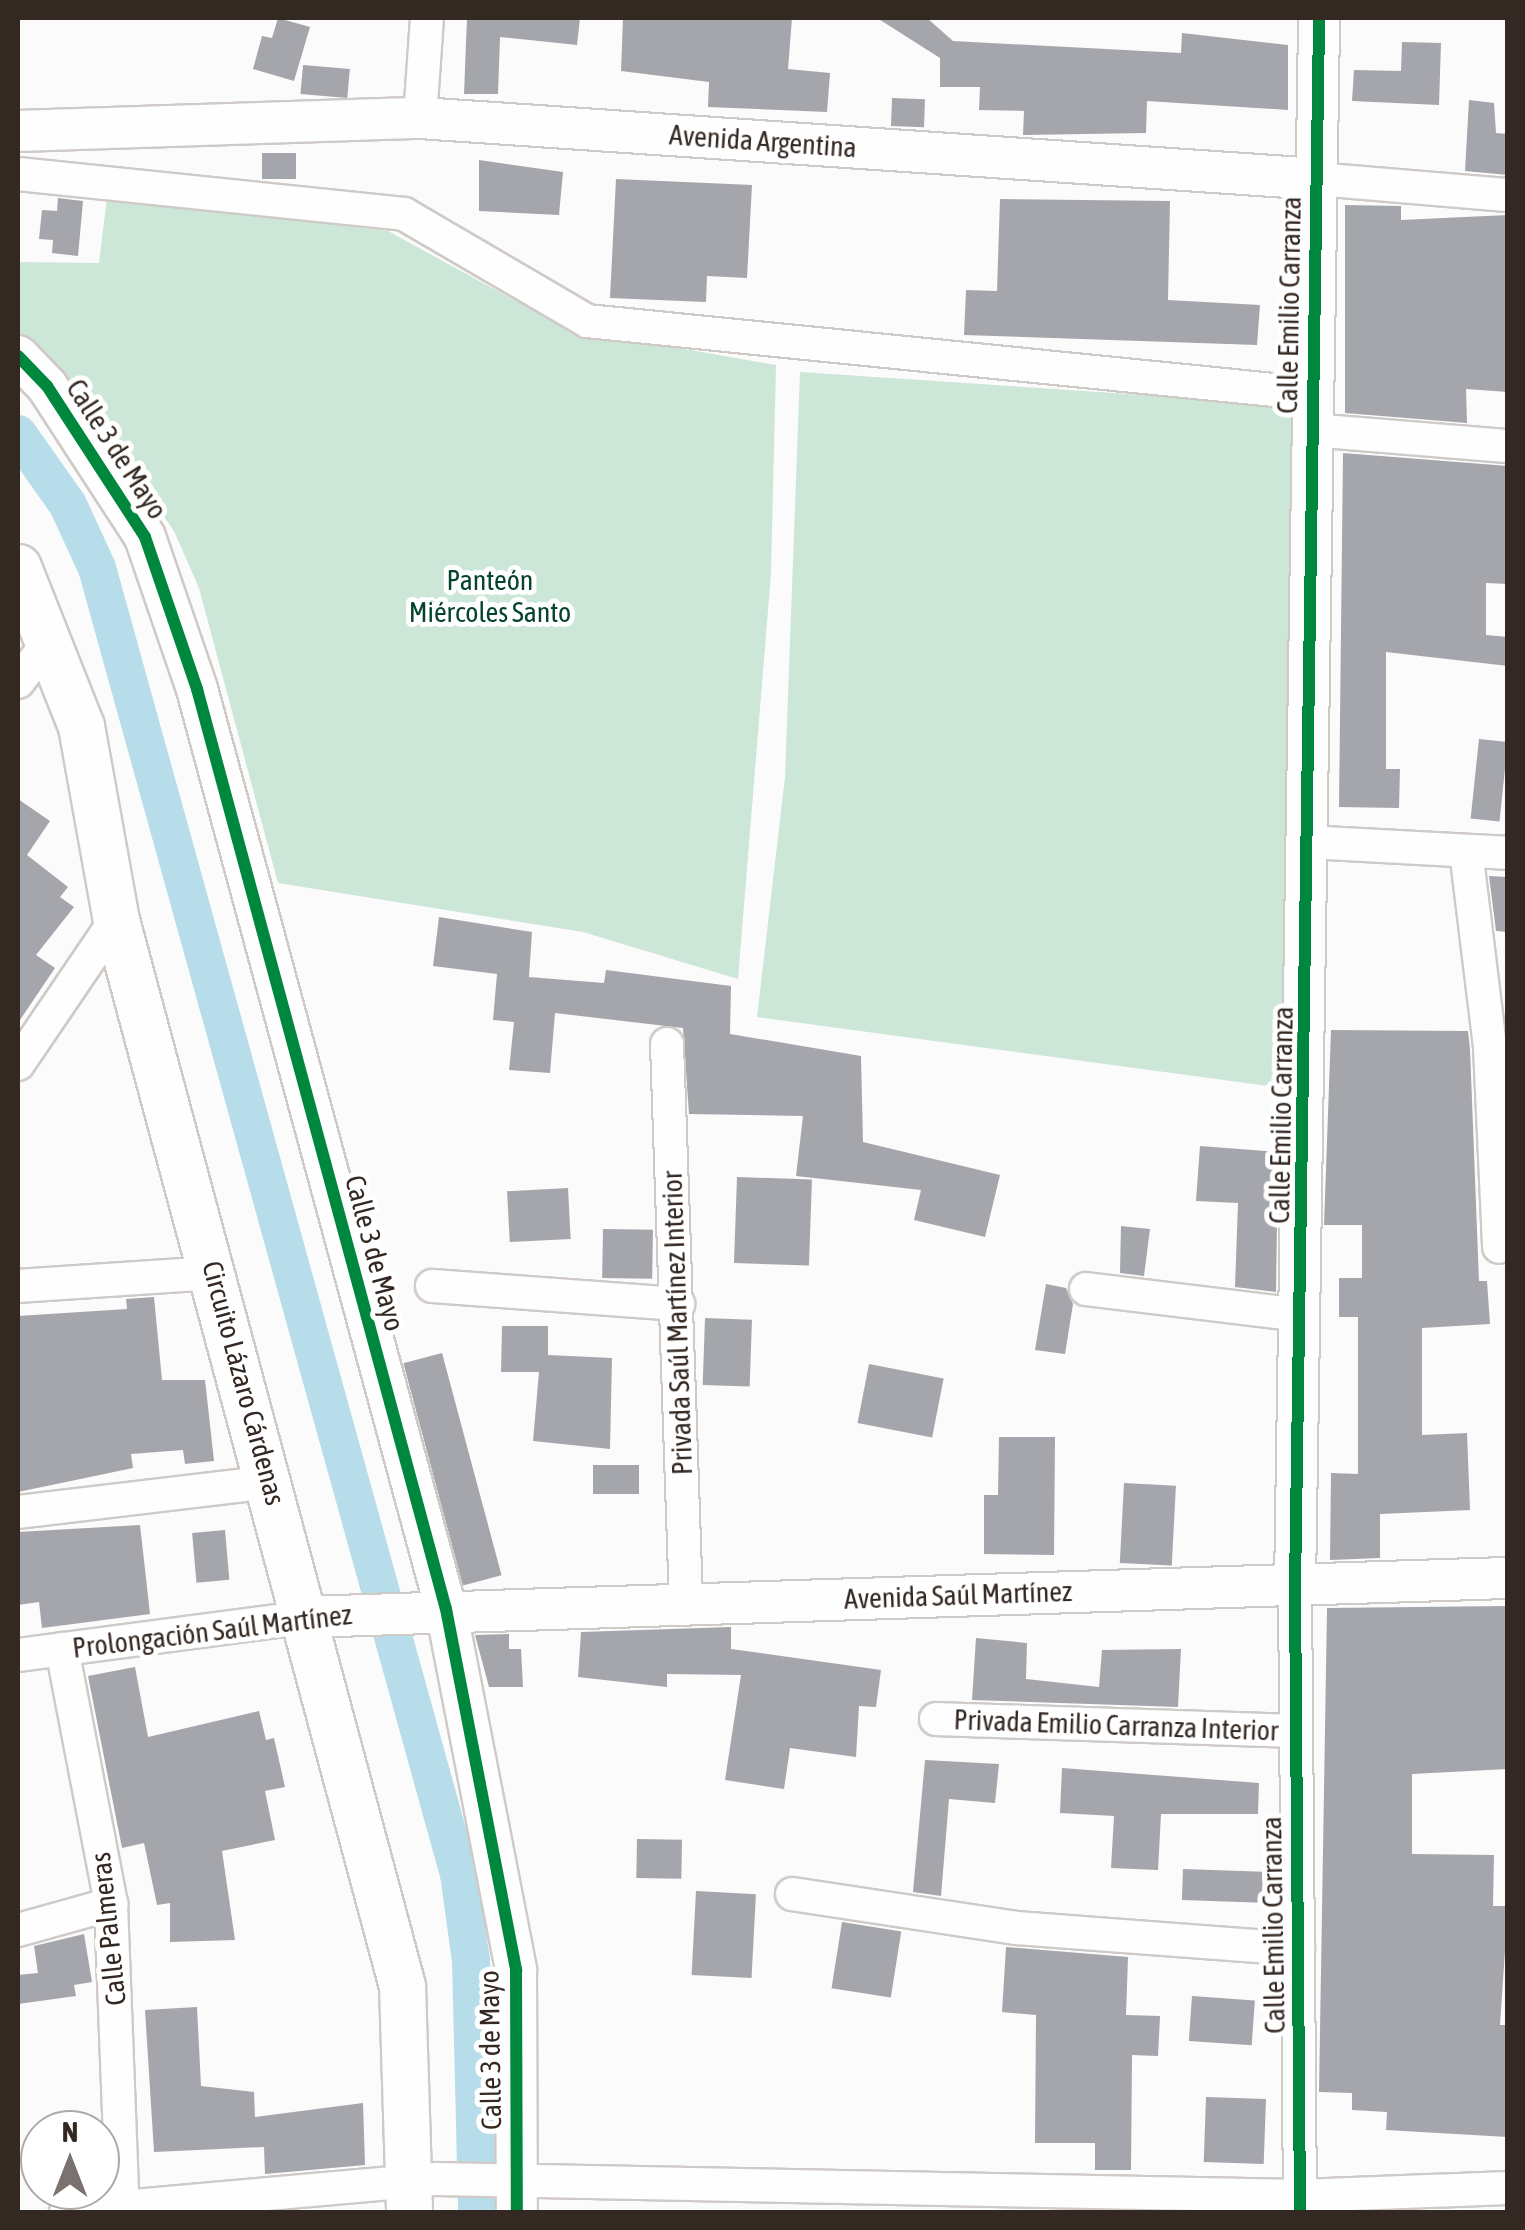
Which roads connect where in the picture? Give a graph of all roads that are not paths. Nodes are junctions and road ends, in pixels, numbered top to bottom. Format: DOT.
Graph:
graph roads {
  1 [pos="427,18"];
  2 [pos="1319,18"];
  3 [pos="420,118"];
  4 [pos="18,131"];
  5 [pos="18,174"];
  6 [pos="1316,178"];
  7 [pos="1508,195"];
  8 [pos="18,356"];
  9 [pos="1313,412"];
  10 [pos="1508,446"];
  11 [pos="18,567"];
  12 [pos="51,638"];
  13 [pos="18,682"];
  14 [pos="1308,842"];
  15 [pos="1466,850"];
  16 [pos="1508,852"];
  17 [pos="116,920"];
  18 [pos="667,1044"];
  19 [pos="18,1064"];
  20 [pos="1499,1247"];
  21 [pos="216,1273"];
  22 [pos="18,1286"];
  23 [pos="432,1286"];
  24 [pos="1086,1289"];
  25 [pos="678,1304"];
  26 [pos="1302,1315"];
  27 [pos="270,1482"];
  28 [pos="18,1512"];
  29 [pos="1508,1578"];
  30 [pos="1295,1586"];
  31 [pos="686,1602"];
  32 [pos="427,1610"];
  33 [pos="305,1618"];
  34 [pos="62,1649"];
  35 [pos="18,1655"];
  36 [pos="936,1719"];
  37 [pos="1296,1732"];
  38 [pos="792,1894"];
  39 [pos="111,1904"];
  40 [pos="18,1930"];
  41 [pos="1298,1949"];
  42 [pos="1508,2188"];
  43 [pos="418,2191"];
  44 [pos="510,2191"];
  45 [pos="1300,2204"];
  46 [pos="123,2211"];
  47 [pos="66,2212"];
  1 -- 3 [label="street"];
  2 -- 6 [label="street, Calle Emilio Carranza"];
  3 -- 4 [label="street, Avenida Argentina"];
  3 -- 6 [label="street, Avenida Argentina"];
  5 -- 9 [label="street"];
  6 -- 7 [label="street, Avenida Argentina"];
  6 -- 9 [label="street, Calle Emilio Carranza"];
  8 -- 32 [label="street, Calle 3 de Mayo"];
  9 -- 10 [label="street"];
  9 -- 14 [label="street, Calle Emilio Carranza"];
  11 -- 12 [label="main road, Circuito Lázaro Cárdenas"];
  12 -- 13 [label="street"];
  12 -- 17 [label="main road, Circuito Lázaro Cárdenas"];
  14 -- 15 [label="street"];
  14 -- 26 [label="street, Calle Emilio Carranza"];
  15 -- 16 [label="street"];
  15 -- 20 [label="street"];
  17 -- 19 [label="street"];
  17 -- 21 [label="main road, Circuito Lázaro Cárdenas"];
  18 -- 25 [label="street, Privada Saúl Martínez Interior"];
  21 -- 22 [label="street"];
  21 -- 27 [label="main road, Circuito Lázaro Cárdenas"];
  23 -- 25 [label="street"];
  24 -- 26 [label="street"];
  25 -- 31 [label="street, Privada Saúl Martínez Interior"];
  26 -- 30 [label="street, Calle Emilio Carranza"];
  27 -- 28 [label="street"];
  27 -- 33 [label="main road, Circuito Lázaro Cárdenas"];
  29 -- 30 [label="street, Avenida Saúl Martínez"];
  30 -- 31 [label="street, Avenida Saúl Martínez"];
  30 -- 37 [label="street, Calle Emilio Carranza"];
  31 -- 32 [label="street, Avenida Saúl Martínez"];
  32 -- 33 [label="street, Prolongación Saúl Martínez"];
  32 -- 44 [label="street, Calle 3 de Mayo"];
  33 -- 34 [label="street, Prolongación Saúl Martínez"];
  33 -- 43 [label="main road, Circuito Lázaro Cárdenas"];
  34 -- 35 [label="street, Prolongación Saúl Martínez"];
  34 -- 39 [label="street, Calle Palmeras"];
  36 -- 37 [label="street, Privada Emilio Carranza Interior"];
  37 -- 41 [label="street, Calle Emilio Carranza"];
  38 -- 41 [label="street"];
  39 -- 40 [label="street"];
  39 -- 46 [label="street, Calle Palmeras"];
  41 -- 45 [label="street, Calle Emilio Carranza"];
  42 -- 45 [label="street"];
  43 -- 44 [label="street"];
  43 -- 46 [label="street"];
  44 -- 45 [label="street"];
  46 -- 47 [label="street"];
}
